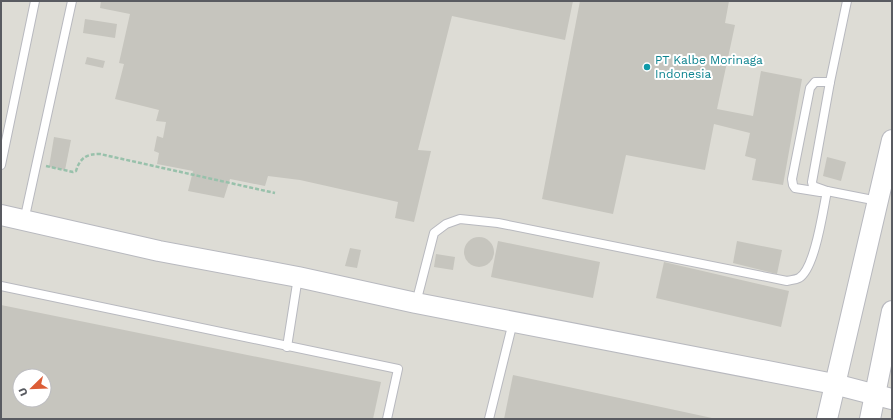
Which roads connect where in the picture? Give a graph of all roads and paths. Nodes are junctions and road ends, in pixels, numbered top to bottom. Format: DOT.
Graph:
graph roads {
  1 [pos="35,1"];
  2 [pos="72,1"];
  3 [pos="847,1"];
  4 [pos="830,82"];
  5 [pos="892,140"];
  6 [pos="1,165"];
  7 [pos="46,166"];
  8 [pos="827,192"];
  9 [pos="275,193"];
  10 [pos="878,201"];
  11 [pos="1,215"];
  12 [pos="24,221"];
  13 [pos="298,277"];
  14 [pos="1,286"];
  15 [pos="416,303"];
  16 [pos="892,311"];
  17 [pos="512,322"];
  18 [pos="287,347"];
  19 [pos="834,384"];
  20 [pos="883,398"];
  21 [pos="387,419"];
  22 [pos="489,419"];
  23 [pos="827,419"];
  24 [pos="870,419"];
  1 -- 6 [label="lane"];
  2 -- 12 [label="lane"];
  3 -- 4 [label="lane"];
  4 -- 8 [label="lane"];
  4 -- 8 [label="lane"];
  5 -- 10 [label="street"];
  7 -- 9 [label="path"];
  8 -- 10 [label="lane"];
  8 -- 15 [label="lane"];
  10 -- 19 [label="street"];
  11 -- 12 [label="street"];
  12 -- 13 [label="street"];
  13 -- 15 [label="street"];
  13 -- 18 [label="lane"];
  14 -- 18 [label="lane"];
  15 -- 17 [label="street"];
  16 -- 20 [label="street"];
  17 -- 19 [label="street"];
  17 -- 22 [label="lane"];
  18 -- 21 [label="lane"];
  19 -- 20 [label="street"];
  19 -- 23 [label="street"];
  20 -- 24 [label="street"];
}
